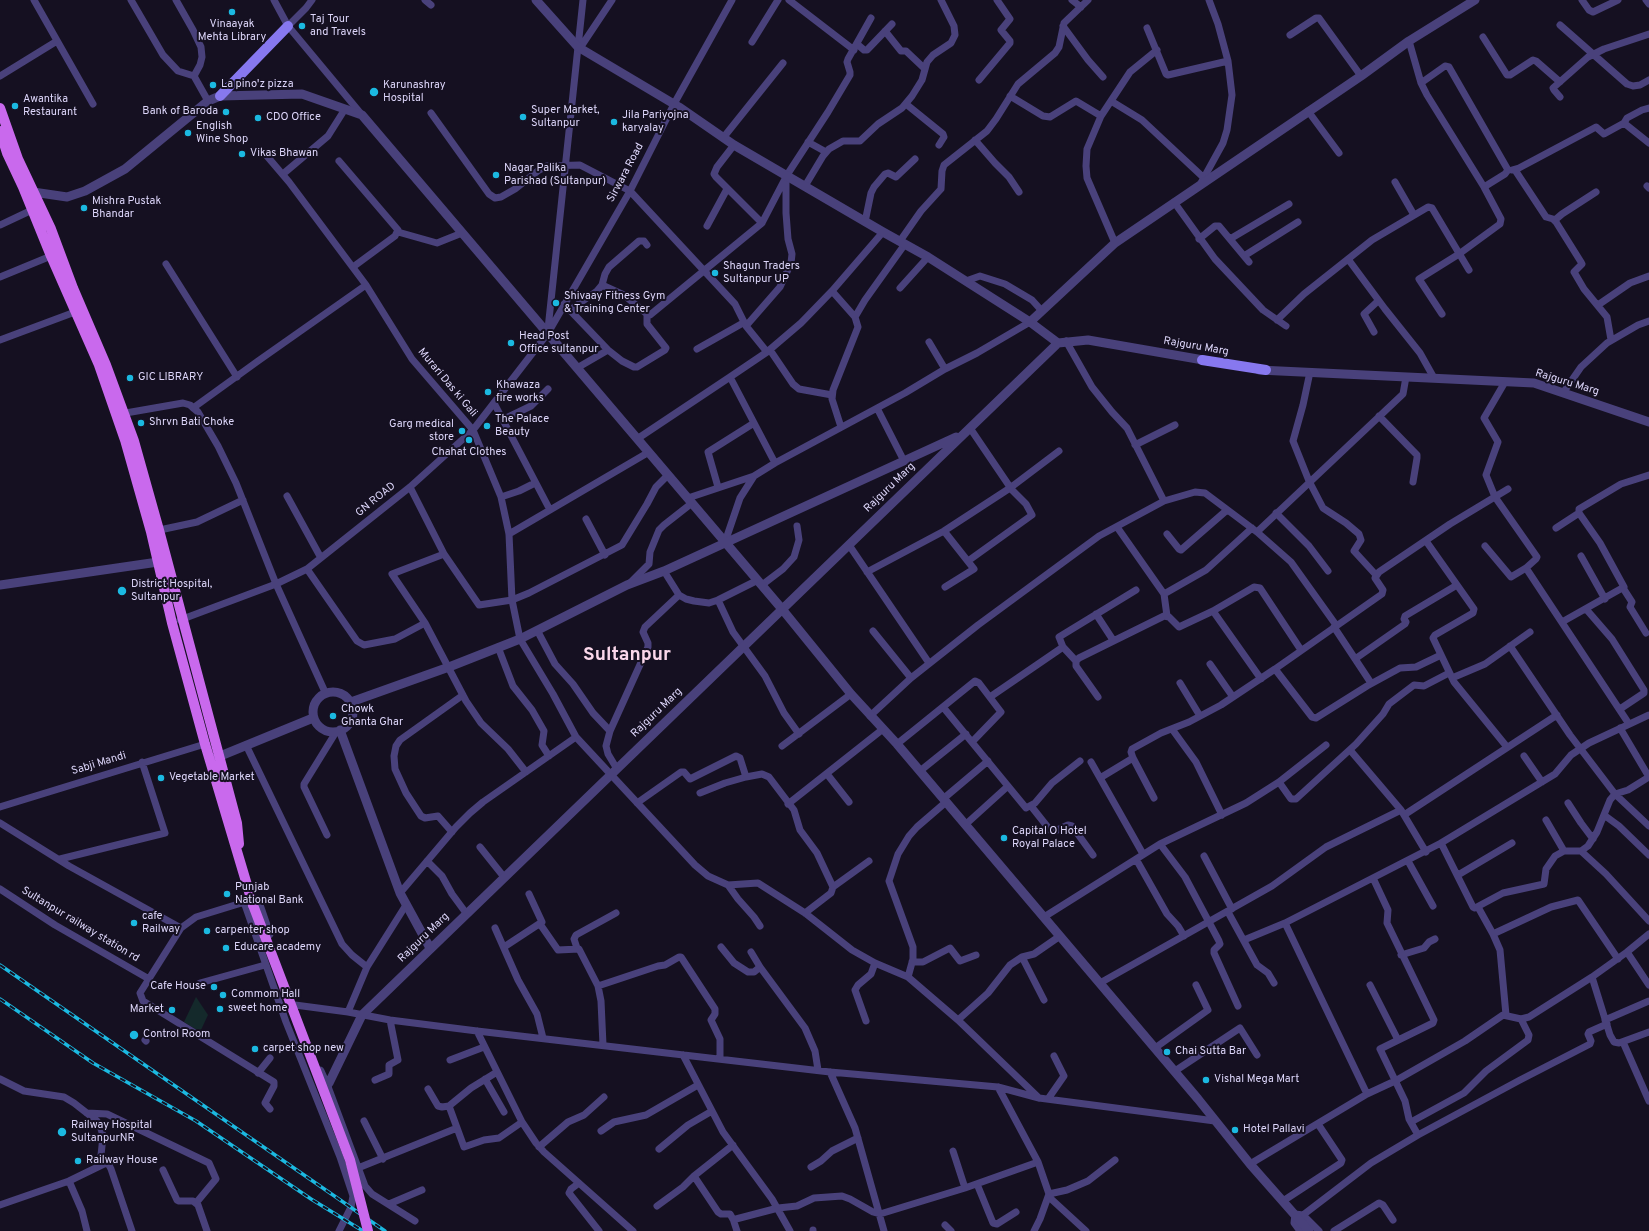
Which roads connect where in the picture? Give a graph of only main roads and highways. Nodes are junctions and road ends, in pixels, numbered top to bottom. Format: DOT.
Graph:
graph roads {
  1 [pos="288,26"];
  2 [pos="220,96"];
  3 [pos="0,108"];
  4 [pos="0,131"];
  5 [pos="1202,360"];
  6 [pos="1266,370"];
  7 [pos="120,414"];
  8 [pos="155,531"];
  9 [pos="177,621"];
  10 [pos="214,758"];
  11 [pos="368,1231"];
  1 -- 2 [label="main road"];
  3 -- 7 [label="main road"];
  4 -- 7 [label="main road"];
  5 -- 6 [label="main road"];
  7 -- 8 [label="main road"];
  8 -- 9 [label="main road"];
  8 -- 9 [label="main road"];
  9 -- 10 [label="main road"];
  9 -- 10 [label="main road"];
  10 -- 11 [label="main road, bridge"];
}
